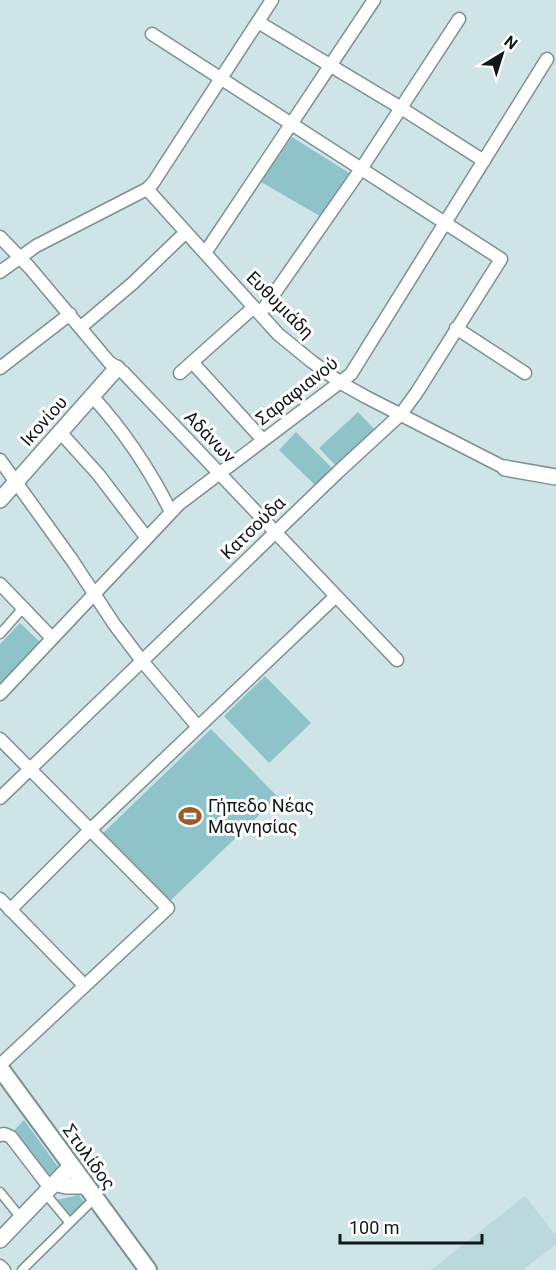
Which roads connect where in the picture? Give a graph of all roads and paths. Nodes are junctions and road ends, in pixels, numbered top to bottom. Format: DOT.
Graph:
graph roads {
  1 [pos="272,0"];
  2 [pos="374,0"];
  3 [pos="459,19"];
  4 [pos="258,22"];
  5 [pos="152,34"];
  6 [pos="547,59"];
  7 [pos="330,66"];
  8 [pos="220,79"];
  9 [pos="401,108"];
  10 [pos="291,126"];
  11 [pos="484,161"];
  12 [pos="361,169"];
  13 [pos="147,189"];
  14 [pos="444,222"];
  15 [pos="186,232"];
  16 [pos="0,237"];
  17 [pos="206,253"];
  18 [pos="20,257"];
  19 [pos="0,272"];
  20 [pos="257,311"];
  21 [pos="70,314"];
  22 [pos="81,327"];
  23 [pos="456,328"];
  24 [pos="192,362"];
  25 [pos="0,368"];
  26 [pos="117,368"];
  27 [pos="180,373"];
  28 [pos="525,373"];
  29 [pos="341,383"];
  30 [pos="92,396"];
  31 [pos="400,414"];
  32 [pos="60,432"];
  33 [pos="263,440"];
  34 [pos="0,460"];
  35 [pos="505,468"];
  36 [pos="220,473"];
  37 [pos="556,477"];
  38 [pos="15,483"];
  39 [pos="0,500"];
  40 [pos="171,512"];
  41 [pos="276,531"];
  42 [pos="146,537"];
  43 [pos="0,584"];
  44 [pos="95,594"];
  45 [pos="336,596"];
  46 [pos="23,608"];
  47 [pos="0,634"];
  48 [pos="52,638"];
  49 [pos="396,660"];
  50 [pos="142,661"];
  51 [pos="0,694"];
  52 [pos="198,727"];
  53 [pos="0,739"];
  54 [pos="29,770"];
  55 [pos="0,798"];
  56 [pos="89,831"];
  57 [pos="0,899"];
  58 [pos="10,910"];
  59 [pos="85,986"];
  60 [pos="0,1066"];
  61 [pos="0,1136"];
  62 [pos="71,1166"];
  63 [pos="49,1188"];
  64 [pos="0,1192"];
  65 [pos="91,1192"];
  66 [pos="21,1218"];
  67 [pos="69,1222"];
  68 [pos="0,1240"];
  69 [pos="0,1266"];
  70 [pos="4,1270"];
  71 [pos="21,1270"];
  72 [pos="148,1270"];
  1 -- 4 [label="street"];
  2 -- 7 [label="street"];
  3 -- 9 [label="street"];
  4 -- 7 [label="street"];
  4 -- 8 [label="street"];
  5 -- 8 [label="street"];
  6 -- 11 [label="street, Σαραφιανού"];
  7 -- 9 [label="street"];
  7 -- 10 [label="street"];
  8 -- 10 [label="street"];
  8 -- 13 [label="street"];
  9 -- 11 [label="street"];
  9 -- 12 [label="street"];
  10 -- 12 [label="street"];
  10 -- 17 [label="street"];
  11 -- 14 [label="street, Σαραφιανού"];
  12 -- 14 [label="street"];
  12 -- 20 [label="street"];
  13 -- 15 [label="street, Ευθυμιάδη"];
  13 -- 18 [label="street"];
  14 -- 23 [label="street, Κατσούδα"];
  14 -- 29 [label="street, Σαραφιανού"];
  15 -- 17 [label="street, Ευθυμιάδη"];
  15 -- 22 [label="street"];
  16 -- 18 [label="street, Αδάνων"];
  17 -- 20 [label="street, Ευθυμιάδη"];
  18 -- 19 [label="street"];
  18 -- 21 [label="street, Αδάνων"];
  20 -- 24 [label="street"];
  20 -- 29 [label="street, Ευθυμιάδη"];
  21 -- 22 [label="street, Αδάνων"];
  21 -- 25 [label="street"];
  22 -- 26 [label="street, Αδάνων"];
  23 -- 28 [label="street"];
  23 -- 31 [label="street, Κατσούδα"];
  24 -- 27 [label="street"];
  24 -- 33 [label="street"];
  26 -- 30 [label="street, Ικονίου"];
  26 -- 36 [label="street, Αδάνων"];
  29 -- 31 [label="street, Ευθυμιάδη"];
  29 -- 33 [label="street, Σαραφιανού"];
  30 -- 32 [label="street, Ικονίου"];
  30 -- 40 [label="street"];
  31 -- 35 [label="street, Ευθυμιάδη"];
  31 -- 41 [label="street, Κατσούδα"];
  32 -- 38 [label="street, Ικονίου"];
  32 -- 42 [label="street"];
  33 -- 36 [label="street, Σαραφιανού"];
  34 -- 38 [label="street"];
  35 -- 37 [label="street"];
  36 -- 40 [label="street, Σαραφιανού"];
  36 -- 41 [label="street, Αδάνων"];
  38 -- 39 [label="street, Ικονίου"];
  38 -- 44 [label="street"];
  40 -- 42 [label="street, Σαραφιανού"];
  41 -- 45 [label="street, Αδάνων"];
  41 -- 50 [label="street, Κατσούδα"];
  42 -- 44 [label="street, Σαραφιανού"];
  43 -- 46 [label="street"];
  44 -- 48 [label="street, Σαραφιανού"];
  44 -- 50 [label="street"];
  45 -- 49 [label="street, Αδάνων"];
  45 -- 52 [label="street"];
  46 -- 47 [label="street"];
  46 -- 48 [label="street"];
  48 -- 51 [label="street, Σαραφιανού"];
  50 -- 52 [label="street"];
  50 -- 54 [label="street, Κατσούδα"];
  52 -- 56 [label="street"];
  53 -- 54 [label="street"];
  54 -- 55 [label="street, Κατσούδα"];
  54 -- 56 [label="street"];
  56 -- 58 [label="street"];
  56 -- 59 [label="street"];
  57 -- 58 [label="street"];
  58 -- 59 [label="street"];
  59 -- 60 [label="street"];
  60 -- 62 [label="main road, Στυλίδος"];
  61 -- 63 [label="street"];
  62 -- 63 [label="street"];
  62 -- 65 [label="main road, Στυλίδος"];
  63 -- 65 [label="street"];
  63 -- 66 [label="street"];
  63 -- 67 [label="street"];
  64 -- 66 [label="street"];
  65 -- 67 [label="street"];
  65 -- 72 [label="main road, Στυλίδος"];
  66 -- 68 [label="street"];
  67 -- 71 [label="street"];
  69 -- 70 [label="street"];
}
